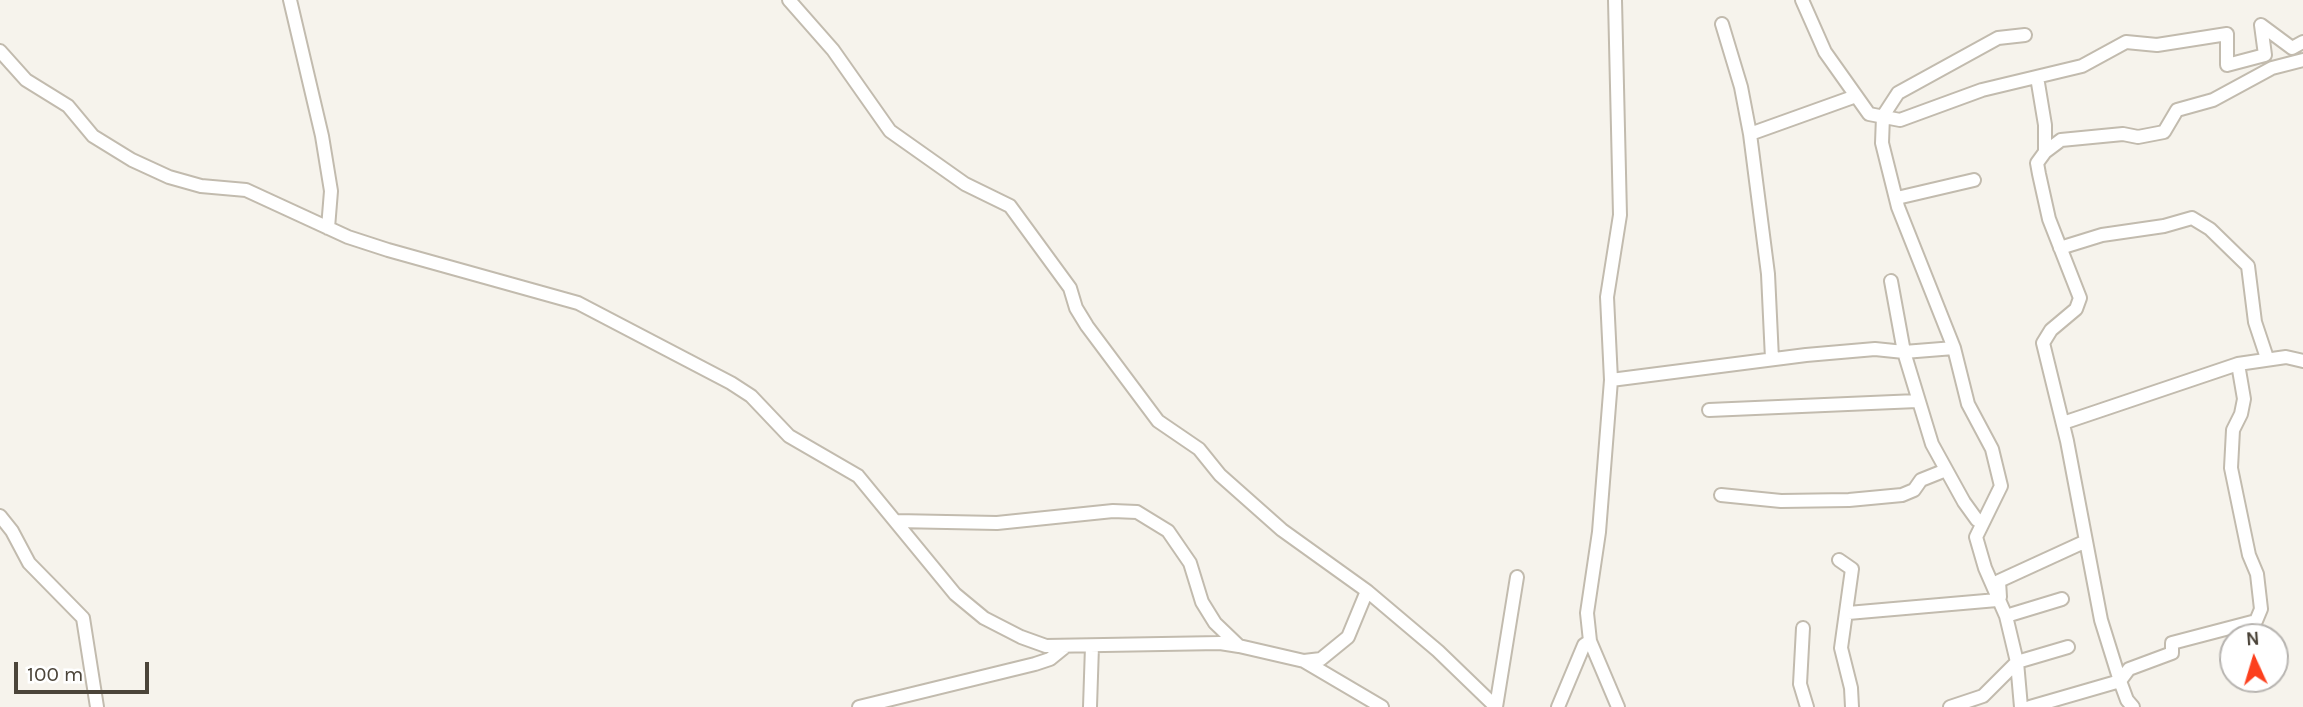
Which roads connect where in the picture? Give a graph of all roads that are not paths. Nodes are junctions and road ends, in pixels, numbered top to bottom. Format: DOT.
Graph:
graph roads {
  1 [pos="290,0"];
  2 [pos="789,0"];
  3 [pos="1615,0"];
  4 [pos="1802,0"];
  5 [pos="1722,24"];
  6 [pos="2025,35"];
  7 [pos="2303,42"];
  8 [pos="0,51"];
  9 [pos="2265,55"];
  10 [pos="2303,60"];
  11 [pos="2289,61"];
  12 [pos="2037,77"];
  13 [pos="1856,96"];
  14 [pos="1883,116"];
  15 [pos="1750,134"];
  16 [pos="2045,152"];
  17 [pos="1974,180"];
  18 [pos="1896,198"];
  19 [pos="328,228"];
  20 [pos="2060,248"];
  21 [pos="1891,281"];
  22 [pos="1954,348"];
  23 [pos="1904,352"];
  24 [pos="2267,358"];
  25 [pos="1772,359"];
  26 [pos="2303,361"];
  27 [pos="2238,364"];
  28 [pos="1611,380"];
  29 [pos="1917,401"];
  30 [pos="1709,410"];
  31 [pos="2063,423"];
  32 [pos="1946,470"];
  33 [pos="1721,495"];
  34 [pos="0,516"];
  35 [pos="896,521"];
  36 [pos="1983,522"];
  37 [pos="2084,541"];
  38 [pos="1839,560"];
  39 [pos="1517,577"];
  40 [pos="1367,591"];
  41 [pos="2062,599"];
  42 [pos="2001,607"];
  43 [pos="1848,612"];
  44 [pos="1803,628"];
  45 [pos="1590,641"];
  46 [pos="1066,646"];
  47 [pos="1092,646"];
  48 [pos="1239,646"];
  49 [pos="2068,647"];
  50 [pos="1304,662"];
  51 [pos="2017,662"];
  52 [pos="2120,681"];
  53 [pos="97,707"];
  54 [pos="859,707"];
  55 [pos="1090,707"];
  56 [pos="1382,707"];
  57 [pos="1496,707"];
  58 [pos="1558,707"];
  59 [pos="1618,707"];
  60 [pos="1807,707"];
  61 [pos="1852,707"];
  62 [pos="1950,707"];
  63 [pos="2021,707"];
  64 [pos="2030,707"];
  65 [pos="2133,707"];
  1 -- 19 [label="street"];
  2 -- 40 [label="street"];
  3 -- 28 [label="street"];
  4 -- 13 [label="street"];
  5 -- 15 [label="street"];
  6 -- 14 [label="street"];
  7 -- 9 [label="street"];
  8 -- 19 [label="street"];
  9 -- 11 [label="street"];
  9 -- 12 [label="street"];
  10 -- 11 [label="street"];
  11 -- 16 [label="street"];
  12 -- 14 [label="street"];
  12 -- 16 [label="street"];
  13 -- 14 [label="street"];
  13 -- 15 [label="street"];
  14 -- 18 [label="street"];
  15 -- 25 [label="street"];
  16 -- 20 [label="street"];
  17 -- 18 [label="street"];
  18 -- 22 [label="street"];
  19 -- 35 [label="street"];
  20 -- 24 [label="street"];
  20 -- 31 [label="street"];
  21 -- 23 [label="street"];
  22 -- 23 [label="street"];
  22 -- 36 [label="street"];
  23 -- 25 [label="street"];
  23 -- 29 [label="street"];
  24 -- 26 [label="street"];
  24 -- 27 [label="street"];
  25 -- 28 [label="street"];
  27 -- 31 [label="street"];
  27 -- 52 [label="street"];
  28 -- 45 [label="street"];
  29 -- 30 [label="street"];
  29 -- 32 [label="street"];
  31 -- 37 [label="street"];
  32 -- 33 [label="street"];
  32 -- 36 [label="street"];
  34 -- 53 [label="street"];
  35 -- 46 [label="street"];
  35 -- 48 [label="street"];
  36 -- 42 [label="street"];
  37 -- 42 [label="street"];
  37 -- 52 [label="street"];
  38 -- 43 [label="street"];
  39 -- 57 [label="street"];
  40 -- 50 [label="street"];
  40 -- 57 [label="street"];
  41 -- 42 [label="street"];
  42 -- 43 [label="street"];
  42 -- 51 [label="street"];
  43 -- 61 [label="street"];
  44 -- 60 [label="street"];
  45 -- 58 [label="street"];
  45 -- 59 [label="street"];
  46 -- 47 [label="street"];
  46 -- 54 [label="street"];
  47 -- 48 [label="street"];
  47 -- 55 [label="street"];
  48 -- 50 [label="street"];
  49 -- 51 [label="street"];
  50 -- 56 [label="street"];
  51 -- 62 [label="street"];
  51 -- 63 [label="street"];
  52 -- 64 [label="street"];
  52 -- 65 [label="street"];
}
